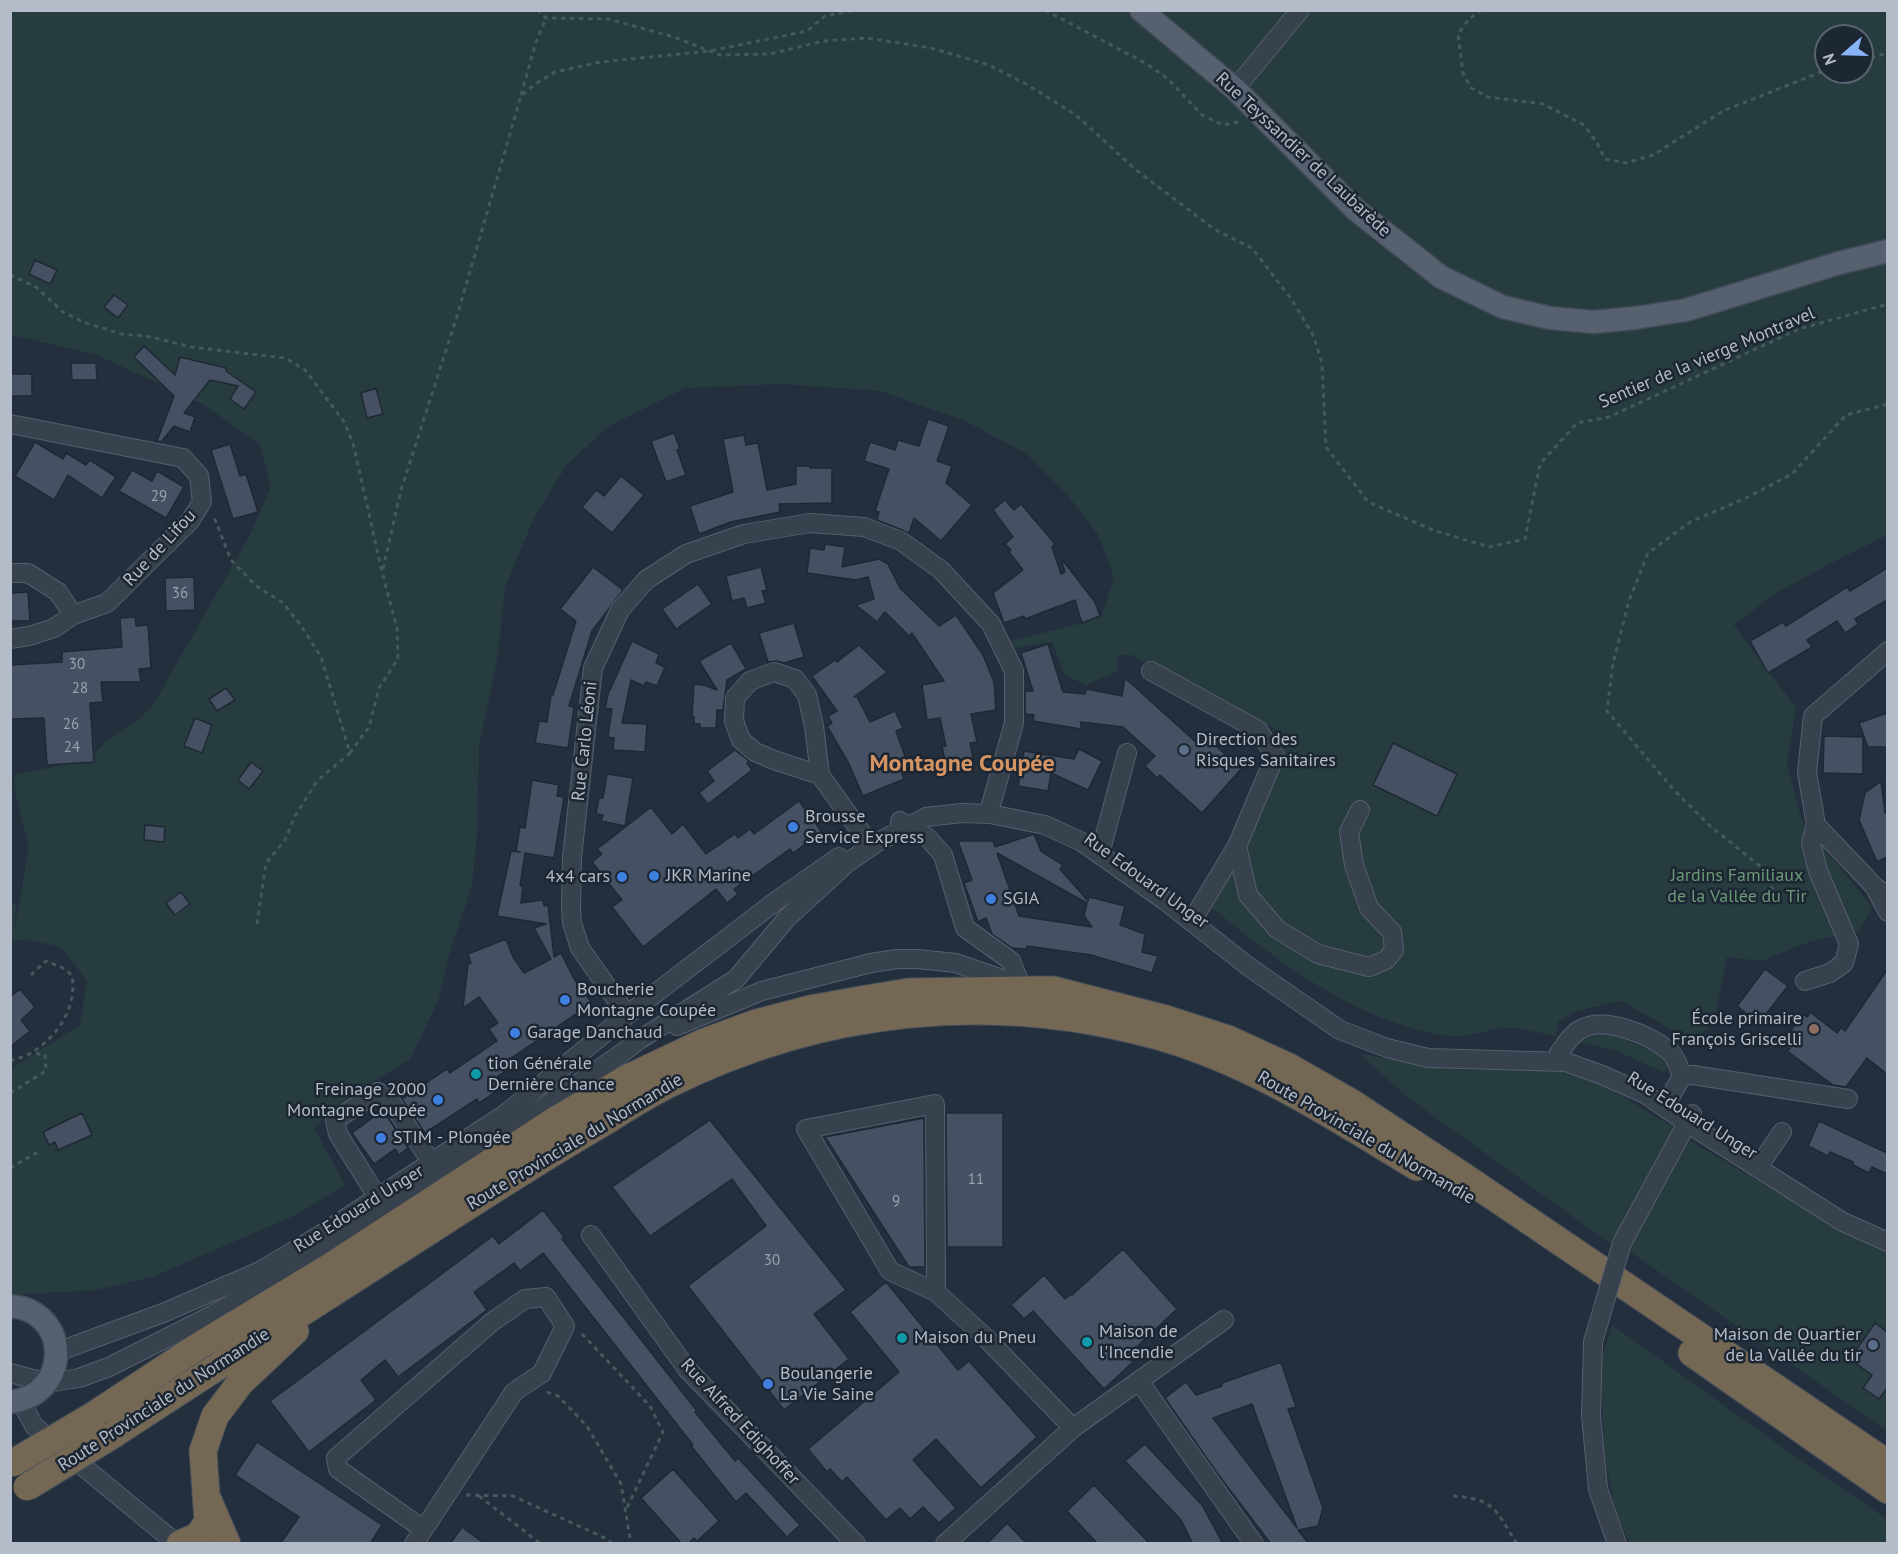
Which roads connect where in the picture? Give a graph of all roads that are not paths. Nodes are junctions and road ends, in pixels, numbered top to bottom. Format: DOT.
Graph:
graph roads {
  1 [pos="1141,10"];
  2 [pos="1300,10"];
  3 [pos="1235,89"];
  4 [pos="1887,251"];
  5 [pos="10,424"];
  6 [pos="10,573"];
  7 [pos="73,615"];
  8 [pos="10,639"];
  9 [pos="1887,651"];
  10 [pos="1151,671"];
  11 [pos="1127,753"];
  12 [pos="820,775"];
  13 [pos="991,805"];
  14 [pos="1360,810"];
  15 [pos="904,823"];
  16 [pos="1816,825"];
  17 [pos="866,839"];
  18 [pos="1102,846"];
  19 [pos="1237,846"];
  20 [pos="1881,890"];
  21 [pos="1887,912"];
  22 [pos="1195,916"];
  23 [pos="1805,981"];
  24 [pos="1023,988"];
  25 [pos="627,1015"];
  26 [pos="639,1040"];
  27 [pos="1559,1053"];
  28 [pos="1682,1076"];
  29 [pos="1848,1098"];
  30 [pos="1670,1099"];
  31 [pos="1689,1118"];
  32 [pos="1782,1132"];
  33 [pos="1763,1160"];
  34 [pos="432,1163"];
  35 [pos="378,1198"];
  36 [pos="1887,1231"];
  37 [pos="591,1235"];
  38 [pos="1887,1242"];
  39 [pos="353,1280"];
  40 [pos="936,1292"];
  41 [pos="10,1306"];
  42 [pos="1224,1320"];
  43 [pos="57,1352"];
  44 [pos="10,1373"];
  45 [pos="1139,1381"];
  46 [pos="48,1383"];
  47 [pos="16,1402"];
  48 [pos="1073,1428"];
  49 [pos="12,1464"];
  50 [pos="1887,1464"];
  51 [pos="1887,1490"];
  52 [pos="19,1492"];
  53 [pos="205,1493"];
  54 [pos="418,1536"];
  55 [pos="178,1544"];
  56 [pos="226,1544"];
  57 [pos="856,1544"];
  58 [pos="945,1544"];
  59 [pos="1254,1544"];
  60 [pos="1617,1544"];
  1 -- 3 [label="main road, Rue Teyssandier de Laubarède"];
  2 -- 3 [label="street"];
  3 -- 4 [label="main road, Rue Teyssandier de Laubarède"];
  5 -- 7 [label="street, Rue de Lifou"];
  6 -- 7 [label="street"];
  7 -- 8 [label="street, Rue de Lifou"];
  9 -- 16 [label="street"];
  10 -- 19 [label="street"];
  11 -- 18 [label="street"];
  12 -- 12 [label="street"];
  12 -- 17 [label="street"];
  13 -- 15 [label="street, Rue Edouard Unger"];
  13 -- 18 [label="street, Rue Edouard Unger"];
  13 -- 25 [label="street, Rue Carlo Léoni"];
  14 -- 19 [label="street"];
  15 -- 17 [label="street, Rue Edouard Unger"];
  15 -- 24 [label="street"];
  15 -- 26 [label="street"];
  15 -- 31 [label="street"];
  16 -- 20 [label="street"];
  16 -- 23 [label="street"];
  17 -- 25 [label="street, Rue Edouard Unger"];
  18 -- 22 [label="street, Rue Edouard Unger"];
  19 -- 22 [label="street"];
  20 -- 21 [label="street"];
  22 -- 27 [label="street, Rue Edouard Unger"];
  24 -- 26 [label="street"];
  24 -- 49 [label="highway, Route Provinciale du Normandie, bridge"];
  24 -- 50 [label="highway, Route Provinciale du Normandie"];
  25 -- 34 [label="street, Rue Edouard Unger"];
  26 -- 46 [label="street"];
  27 -- 28 [label="street"];
  27 -- 30 [label="street, Rue Edouard Unger"];
  28 -- 29 [label="street"];
  28 -- 30 [label="street"];
  30 -- 31 [label="street, Rue Edouard Unger"];
  31 -- 33 [label="street, Rue Edouard Unger"];
  31 -- 38 [label="street"];
  31 -- 60 [label="street, bridge"];
  32 -- 33 [label="street"];
  33 -- 36 [label="street, Rue Edouard Unger"];
  34 -- 35 [label="street, Rue Edouard Unger"];
  34 -- 35 [label="street"];
  35 -- 43 [label="street, Rue Edouard Unger"];
  37 -- 57 [label="street, Rue Alfred Edighoffer"];
  39 -- 51 [label="highway, Route Provinciale du Normandie"];
  39 -- 52 [label="highway, Route Provinciale du Normandie, bridge"];
  39 -- 53 [label="highway"];
  40 -- 40 [label="street"];
  40 -- 48 [label="street"];
  41 -- 43 [label="main road"];
  42 -- 45 [label="street"];
  43 -- 46 [label="main road"];
  44 -- 46 [label="street"];
  45 -- 48 [label="street"];
  45 -- 59 [label="street"];
  46 -- 47 [label="main road"];
  47 -- 55 [label="street"];
  48 -- 58 [label="street"];
  53 -- 55 [label="highway"];
  53 -- 56 [label="highway"];
  54 -- 54 [label="street"];
}
